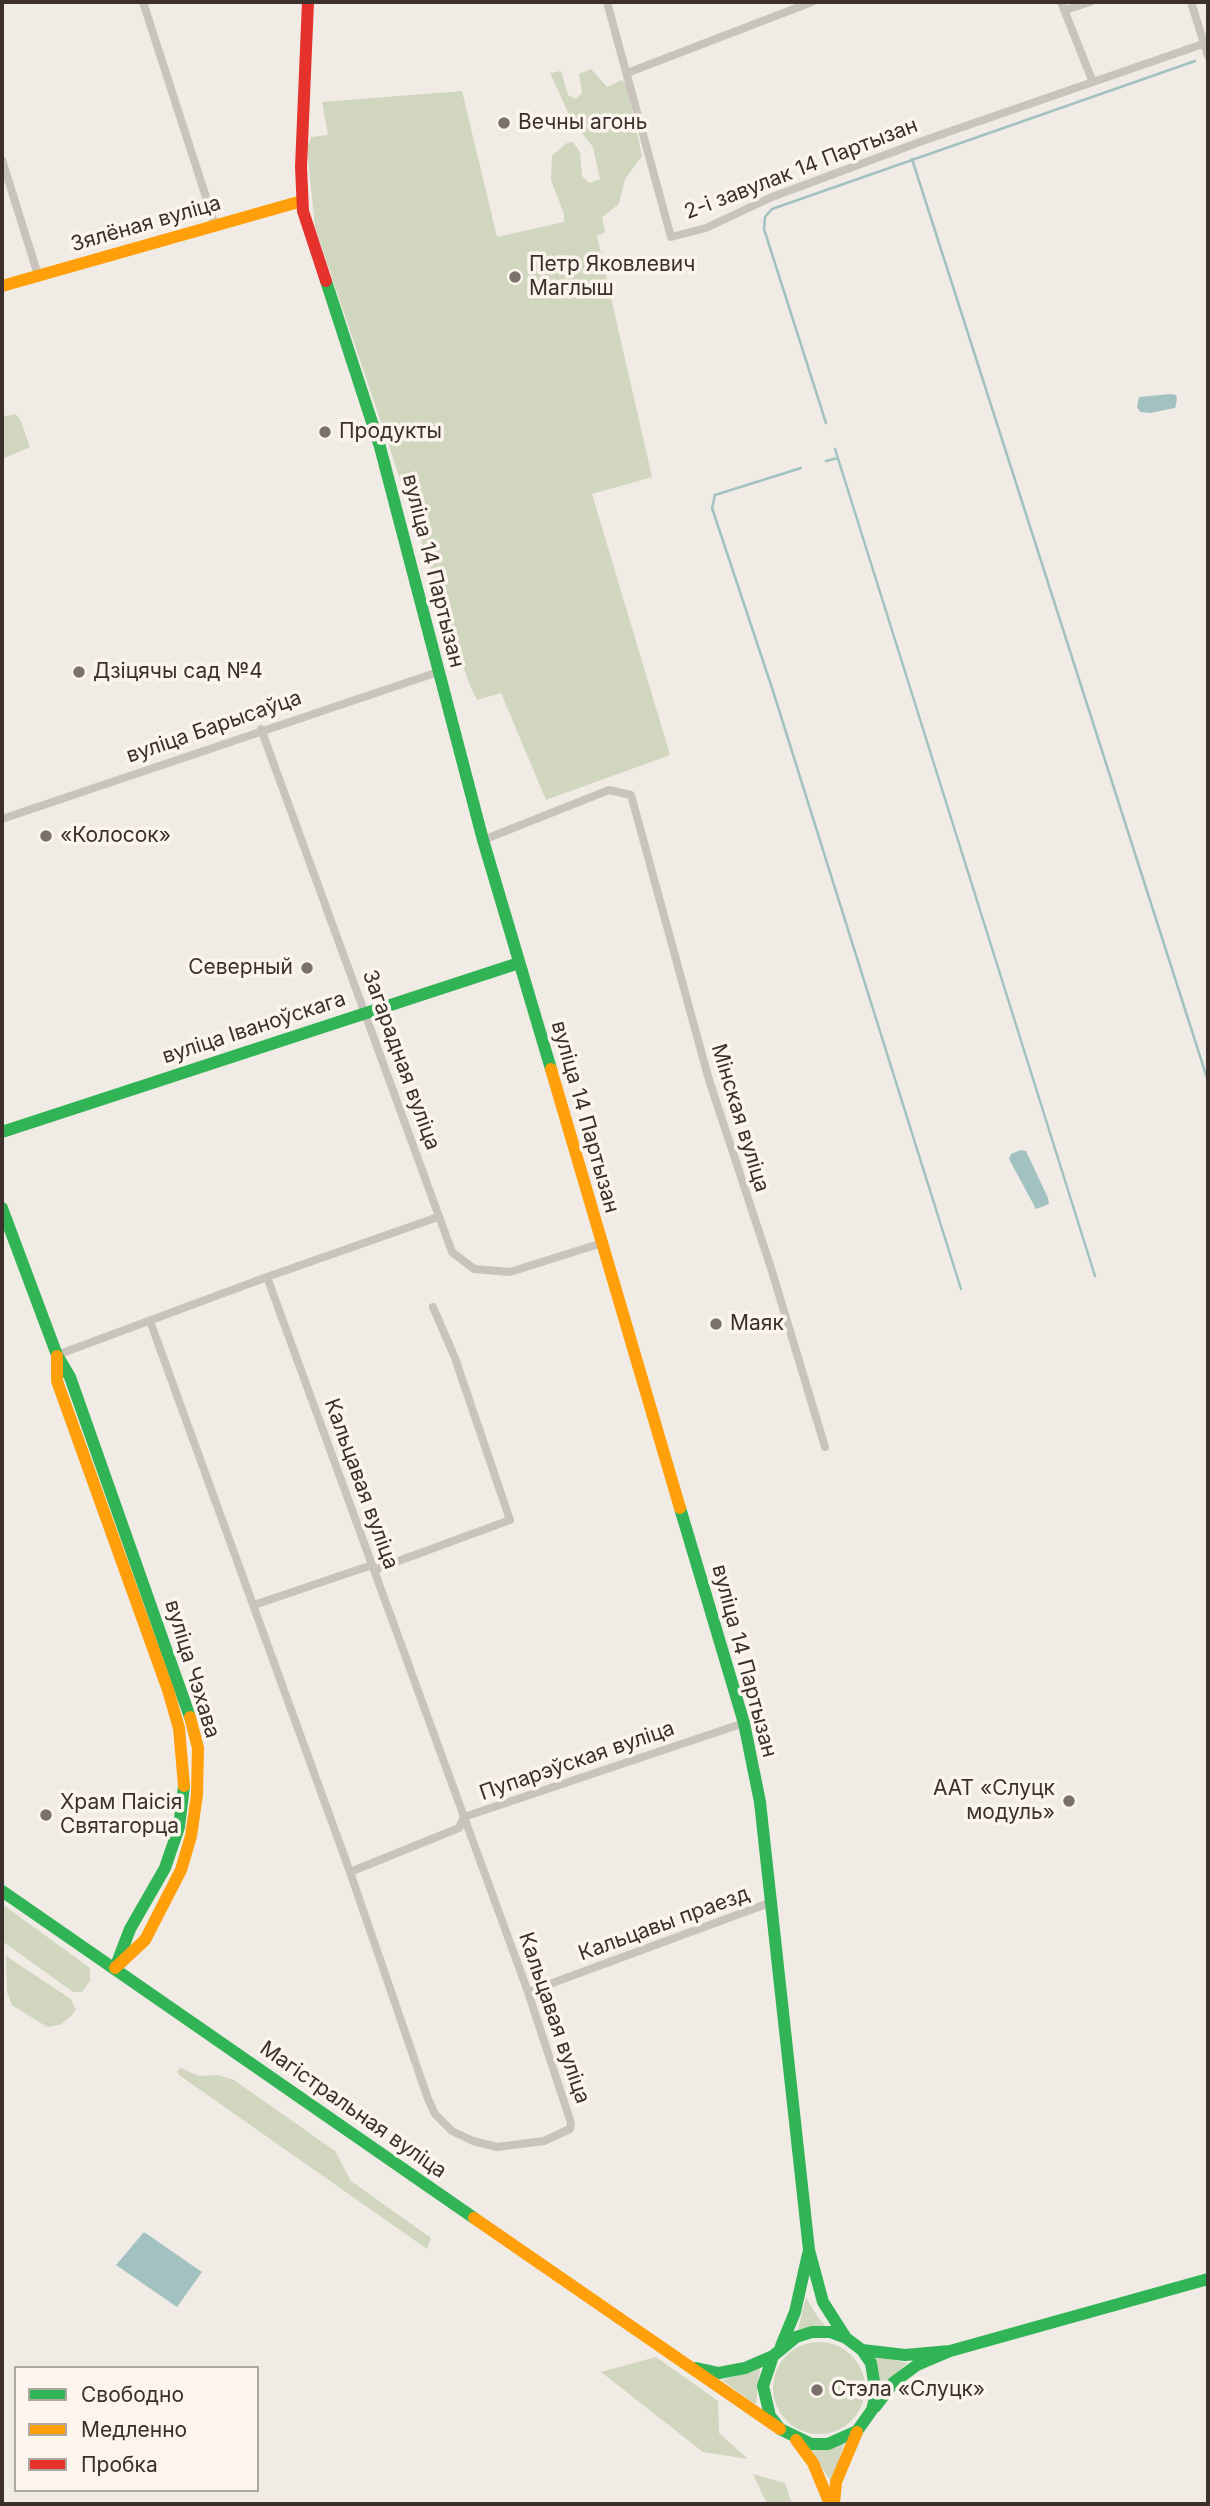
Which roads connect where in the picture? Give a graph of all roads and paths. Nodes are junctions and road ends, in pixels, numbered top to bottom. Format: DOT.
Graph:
graph roads {
  1 [pos="144,2"];
  2 [pos="308,2"];
  3 [pos="607,2"];
  4 [pos="812,2"];
  5 [pos="1090,2"];
  6 [pos="1191,2"];
  7 [pos="1063,6"];
  8 [pos="1203,44"];
  9 [pos="1208,56"];
  10 [pos="627,72"];
  11 [pos="1092,80"];
  12 [pos="2,160"];
  13 [pos="302,201"];
  14 [pos="215,225"];
  15 [pos="38,275"];
  16 [pos="2,286"];
  17 [pos="438,672"];
  18 [pos="261,729"];
  19 [pos="2,819"];
  20 [pos="483,840"];
  21 [pos="519,963"];
  22 [pos="365,1011"];
  23 [pos="2,1132"];
  24 [pos="2,1208"];
  25 [pos="438,1217"];
  26 [pos="602,1243"];
  27 [pos="267,1277"];
  28 [pos="433,1307"];
  29 [pos="150,1321"];
  30 [pos="57,1355"];
  31 [pos="825,1447"];
  32 [pos="373,1568"];
  33 [pos="254,1605"];
  34 [pos="744,1723"];
  35 [pos="464,1817"];
  36 [pos="351,1872"];
  37 [pos="2,1891"];
  38 [pos="772,1902"];
  39 [pos="115,1968"];
  40 [pos="528,1992"];
  41 [pos="808,2250"];
  42 [pos="1208,2279"];
  43 [pos="846,2338"];
  44 [pos="862,2350"];
  45 [pos="950,2350"];
  46 [pos="777,2351"];
  47 [pos="682,2363"];
  48 [pos="872,2410"];
  49 [pos="780,2429"];
  50 [pos="857,2431"];
  51 [pos="796,2440"];
  52 [pos="832,2504"];
  1 -- 14 [label="street"];
  2 -- 13 [label="main road, вуліца 14 Партызан"];
  3 -- 10 [label="street"];
  4 -- 10 [label="street"];
  5 -- 7 [label="street"];
  6 -- 8 [label="street"];
  7 -- 11 [label="street"];
  8 -- 9 [label="street"];
  8 -- 11 [label="street"];
  10 -- 11 [label="street, 2-і завулак 14 Партызан"];
  12 -- 15 [label="street"];
  13 -- 14 [label="main road, Зялёная вуліца"];
  13 -- 17 [label="main road, вуліца 14 Партызан"];
  14 -- 15 [label="main road, Зялёная вуліца"];
  15 -- 16 [label="main road, Зялёная вуліца"];
  17 -- 18 [label="street, вуліца Барысаўца"];
  17 -- 20 [label="main road, вуліца 14 Партызан"];
  18 -- 19 [label="street, вуліца Барысаўца"];
  18 -- 22 [label="street, Загарадная вуліца"];
  20 -- 21 [label="main road, вуліца 14 Партызан"];
  20 -- 31 [label="street, Мінская вуліца"];
  21 -- 22 [label="main road, вуліца Іваноўскага"];
  21 -- 26 [label="main road, вуліца 14 Партызан"];
  22 -- 23 [label="main road, вуліца Іваноўскага"];
  22 -- 25 [label="street, Загарадная вуліца"];
  24 -- 30 [label="main road, вуліца Чэхава"];
  25 -- 26 [label="street, Загарадная вуліца"];
  25 -- 27 [label="street"];
  26 -- 34 [label="main road, вуліца 14 Партызан"];
  27 -- 29 [label="street"];
  27 -- 32 [label="street, Кальцавая вуліца"];
  28 -- 32 [label="street"];
  29 -- 30 [label="street"];
  29 -- 33 [label="street, Кальцавая вуліца"];
  30 -- 39 [label="main road, вуліца Чэхава"];
  32 -- 33 [label="street"];
  32 -- 35 [label="street, Кальцавая вуліца"];
  33 -- 36 [label="street, Кальцавая вуліца"];
  34 -- 35 [label="street, Пупарэўская вуліца"];
  34 -- 38 [label="main road, вуліца 14 Партызан"];
  35 -- 36 [label="street, Пупарэўская вуліца"];
  35 -- 40 [label="street, Кальцавая вуліца"];
  36 -- 40 [label="street, Кальцавая вуліца"];
  37 -- 39 [label="main road, Магістральная вуліца"];
  38 -- 40 [label="street, Кальцавы праезд"];
  38 -- 41 [label="main road, вуліца 14 Партызан"];
  39 -- 47 [label="main road, Магістральная вуліца"];
  41 -- 43 [label="main road, вуліца 14 Партызан"];
  41 -- 46 [label="main road, вуліца 14 Партызан"];
  42 -- 45 [label="main road"];
  43 -- 44 [label="main road"];
  43 -- 46 [label="main road"];
  44 -- 45 [label="main road"];
  44 -- 48 [label="main road"];
  45 -- 48 [label="main road"];
  46 -- 47 [label="main road"];
  46 -- 49 [label="main road"];
  47 -- 49 [label="main road, Магістральная вуліца"];
  48 -- 50 [label="main road"];
  49 -- 51 [label="main road"];
  50 -- 51 [label="main road"];
  50 -- 52 [label="main road"];
  51 -- 52 [label="main road"];
}
